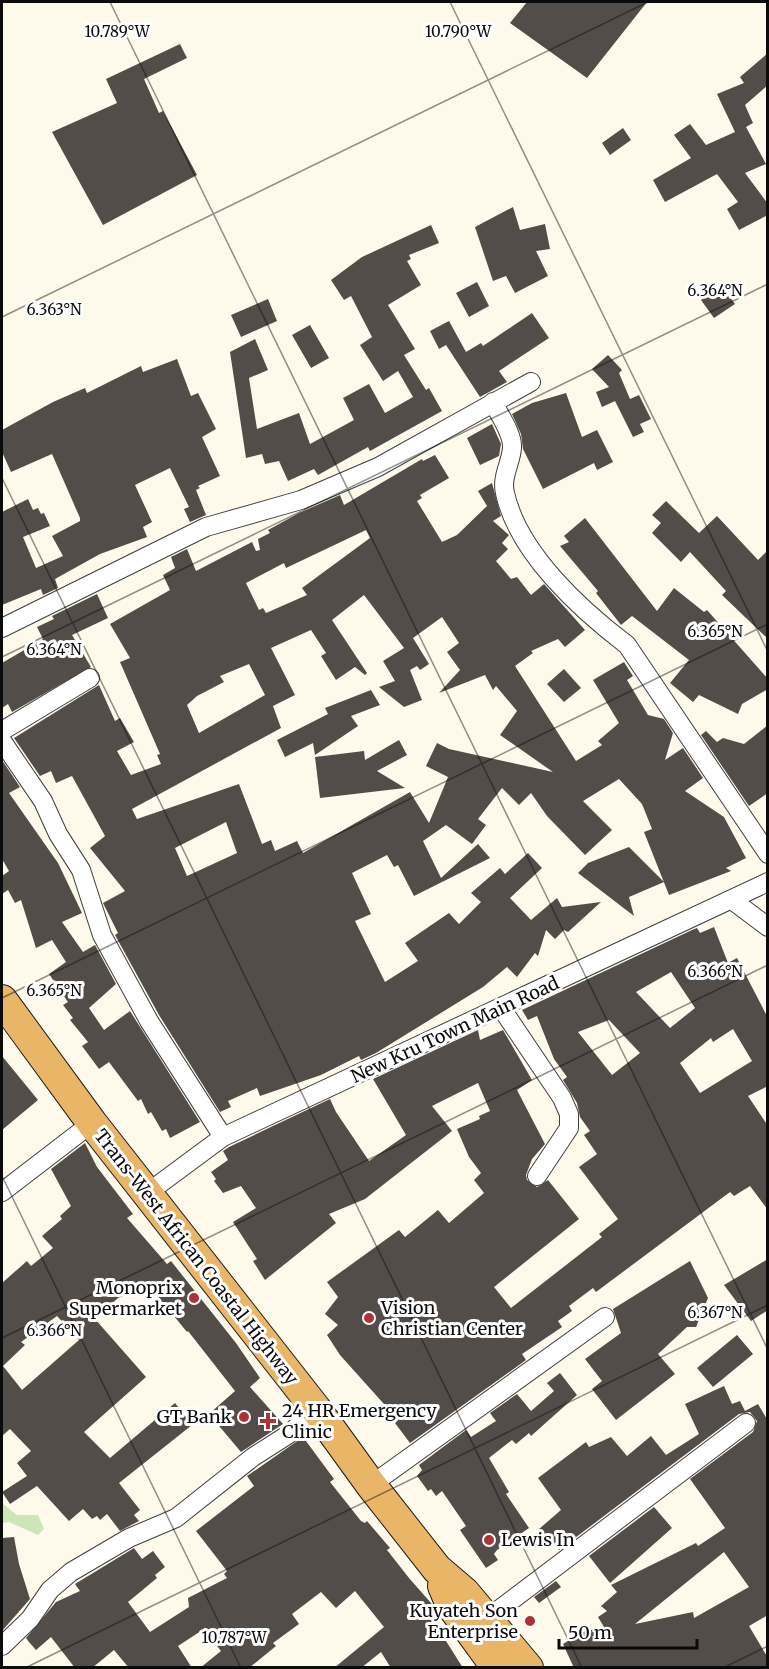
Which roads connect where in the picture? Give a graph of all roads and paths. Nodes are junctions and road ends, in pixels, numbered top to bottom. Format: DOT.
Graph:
graph roads {
  1 [pos="531,381"];
  2 [pos="493,402"];
  3 [pos="2,628"];
  4 [pos="90,678"];
  5 [pos="2,731"];
  6 [pos="2,741"];
  7 [pos="768,854"];
  8 [pos="768,882"];
  9 [pos="732,900"];
  10 [pos="768,927"];
  11 [pos="2,1000"];
  12 [pos="502,1009"];
  13 [pos="92,1124"];
  14 [pos="223,1137"];
  15 [pos="537,1176"];
  16 [pos="2,1192"];
  17 [pos="146,1194"];
  18 [pos="604,1317"];
  19 [pos="316,1410"];
  20 [pos="746,1423"];
  21 [pos="371,1485"];
  22 [pos="438,1569"];
  23 [pos="488,1618"];
  24 [pos="2,1646"];
  25 [pos="497,1668"];
  26 [pos="528,1668"];
  1 -- 2 [label="street"];
  2 -- 3 [label="street"];
  2 -- 7 [label="street"];
  4 -- 5 [label="street"];
  6 -- 14 [label="street"];
  8 -- 9 [label="street, New Kru Town Main Road"];
  9 -- 10 [label="street"];
  9 -- 12 [label="street, New Kru Town Main Road"];
  11 -- 13 [label="highway, Trans-West African Coastal Highway"];
  12 -- 14 [label="street, New Kru Town Main Road"];
  12 -- 15 [label="street"];
  13 -- 16 [label="street"];
  13 -- 17 [label="highway, Trans-West African Coastal Highway"];
  14 -- 17 [label="street, New Kru Town Main Road"];
  17 -- 19 [label="highway, Trans-West African Coastal Highway"];
  18 -- 21 [label="street"];
  19 -- 21 [label="highway, Trans-West African Coastal Highway"];
  19 -- 24 [label="street"];
  20 -- 23 [label="street"];
  21 -- 22 [label="highway, Trans-West African Coastal Highway"];
  22 -- 23 [label="highway, Trans-West African Coastal Highway"];
  22 -- 25 [label="highway, Trans-West African Coastal Highway"];
  23 -- 26 [label="highway, Trans-West African Coastal Highway"];
}
